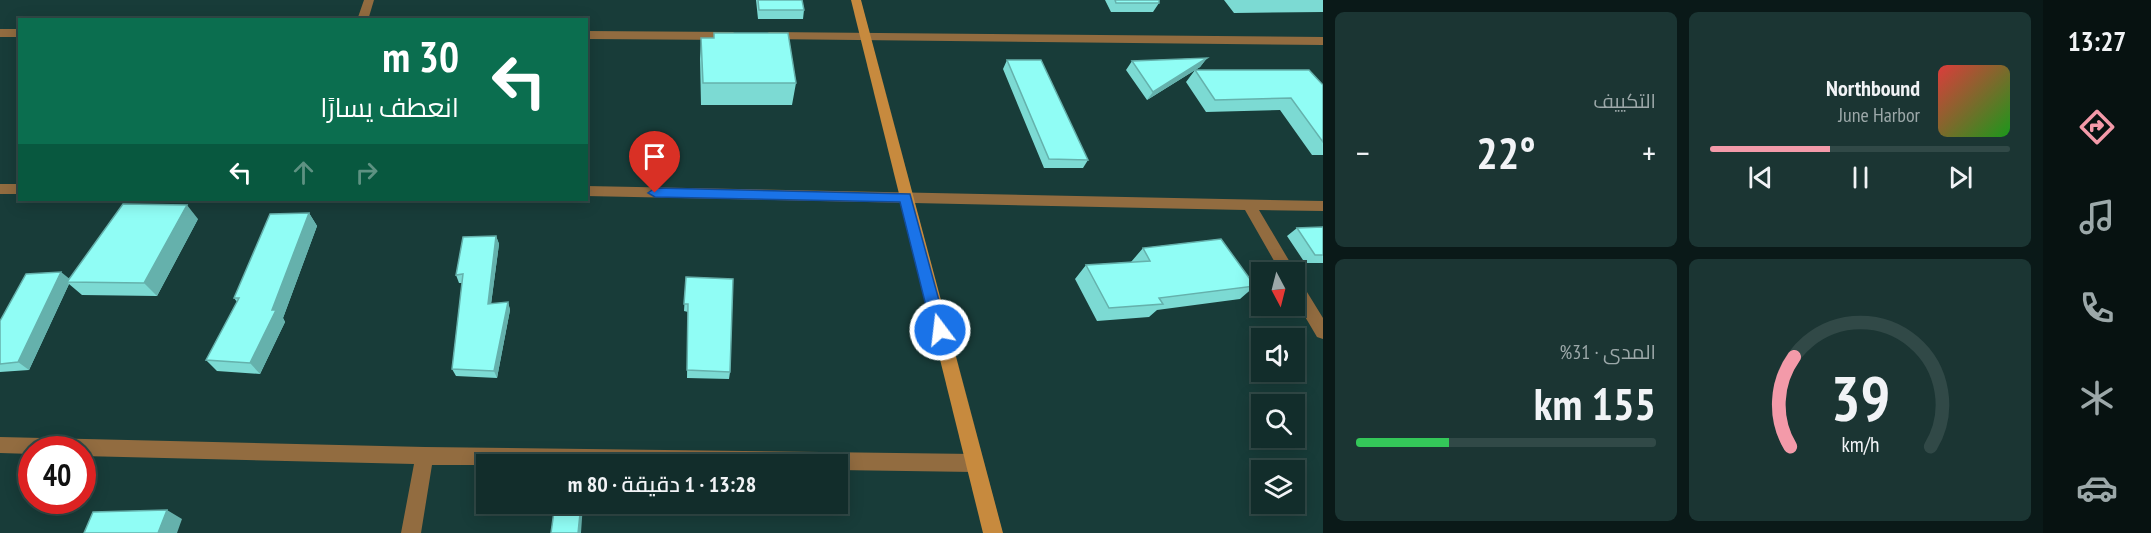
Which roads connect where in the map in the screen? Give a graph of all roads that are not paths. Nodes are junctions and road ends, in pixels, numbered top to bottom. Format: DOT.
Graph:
graph roads {
  1 [pos="369,0"];
  2 [pos="856,0"];
  3 [pos="363,18"];
  4 [pos="0,33"];
  5 [pos="18,33"];
  6 [pos="588,35"];
  7 [pos="865,36"];
  8 [pos="1323,41"];
  9 [pos="0,189"];
  10 [pos="18,189"];
  11 [pos="588,191"];
  12 [pos="905,198"];
  13 [pos="1249,205"];
  14 [pos="1323,206"];
  15 [pos="1282,262"];
  16 [pos="1305,302"];
  17 [pos="1323,332"];
  18 [pos="0,445"];
  19 [pos="425,456"];
  20 [pos="974,463"];
  21 [pos="411,533"];
  22 [pos="993,533"];
  1 -- 3 [label="street"];
  2 -- 7 [label="street"];
  4 -- 5 [label="street"];
  6 -- 7 [label="street"];
  7 -- 8 [label="street"];
  7 -- 12 [label="street"];
  9 -- 10 [label="street"];
  11 -- 12 [label="street"];
  12 -- 13 [label="street"];
  12 -- 20 [label="street"];
  13 -- 14 [label="street"];
  13 -- 15 [label="street"];
  16 -- 17 [label="street"];
  18 -- 19 [label="street"];
  19 -- 20 [label="street"];
  19 -- 21 [label="street"];
  20 -- 22 [label="street"];
}
